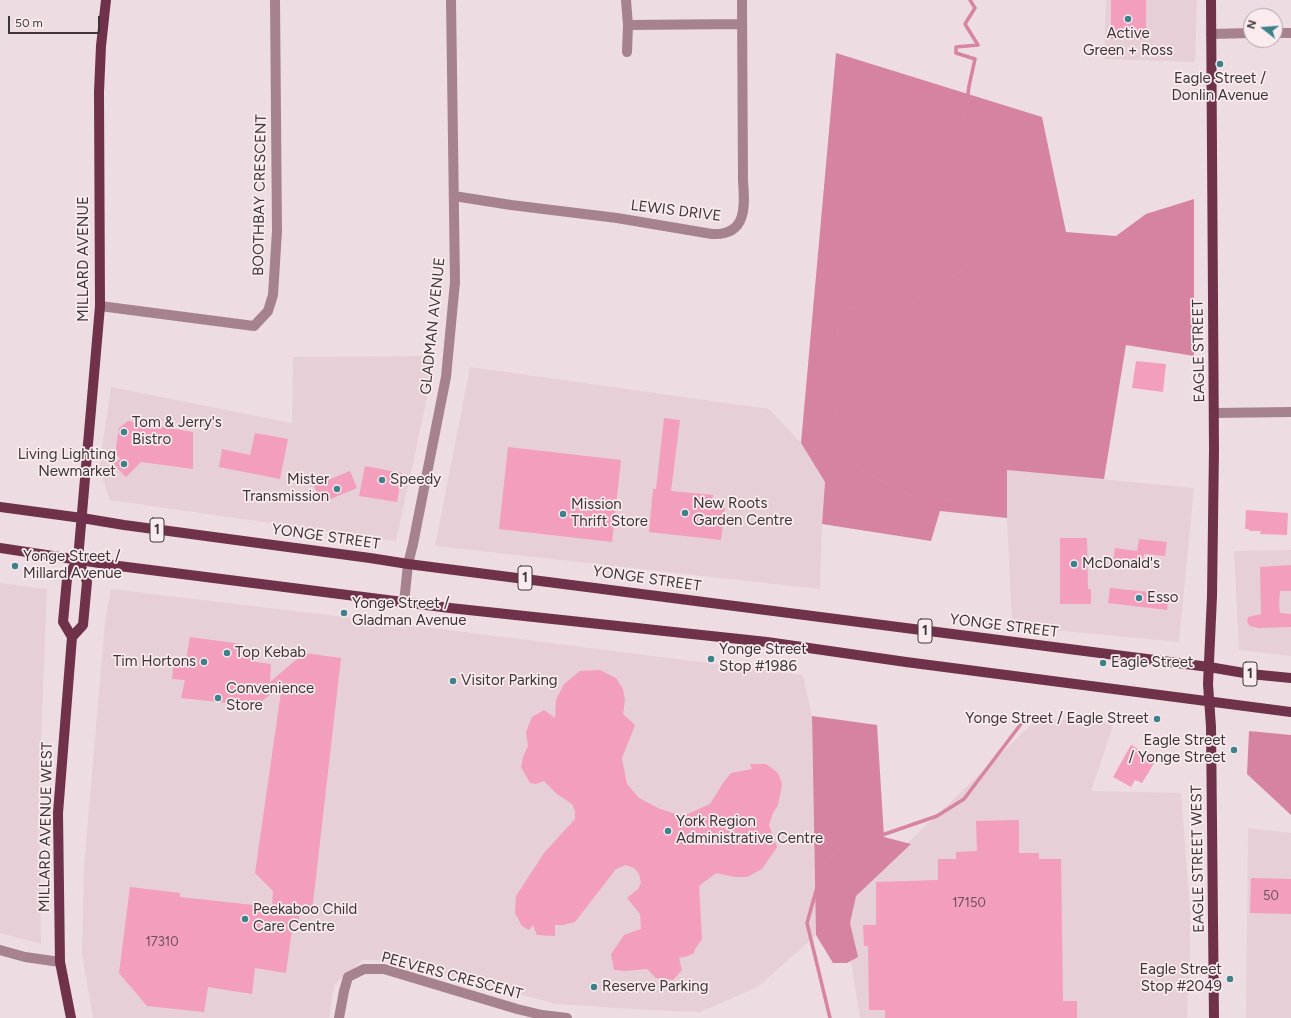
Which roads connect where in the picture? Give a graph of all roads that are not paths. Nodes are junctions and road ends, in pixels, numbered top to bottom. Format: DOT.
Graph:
graph roads {
  1 [pos="106,0"];
  2 [pos="275,0"];
  3 [pos="451,0"];
  4 [pos="626,0"];
  5 [pos="742,0"];
  6 [pos="1211,0"];
  7 [pos="742,24"];
  8 [pos="628,25"];
  9 [pos="1243,33"];
  10 [pos="1211,34"];
  11 [pos="627,52"];
  12 [pos="454,196"];
  13 [pos="100,306"];
  14 [pos="1291,412"];
  15 [pos="1214,413"];
  16 [pos="0,507"];
  17 [pos="82,518"];
  18 [pos="0,548"];
  19 [pos="78,559"];
  20 [pos="408,564"];
  21 [pos="404,603"];
  22 [pos="72,636"];
  23 [pos="1209,666"];
  24 [pos="1291,678"];
  25 [pos="1209,701"];
  26 [pos="1291,712"];
  27 [pos="0,950"];
  28 [pos="60,962"];
  29 [pos="71,1018"];
  30 [pos="339,1018"];
  31 [pos="567,1018"];
  32 [pos="1214,1018"];
  1 -- 13 [label="main road, MILLARD AVENUE"];
  2 -- 13 [label="street, BOOTHBAY CRESCENT"];
  3 -- 12 [label="street, GLADMAN AVENUE"];
  4 -- 8 [label="street"];
  5 -- 7 [label="street, LEWIS DRIVE"];
  6 -- 10 [label="main road, EAGLE STREET"];
  7 -- 8 [label="street"];
  7 -- 12 [label="street, LEWIS DRIVE"];
  8 -- 11 [label="street"];
  9 -- 10 [label="street"];
  10 -- 15 [label="main road, EAGLE STREET"];
  12 -- 20 [label="street, GLADMAN AVENUE"];
  13 -- 17 [label="main road, MILLARD AVENUE"];
  14 -- 15 [label="street"];
  15 -- 23 [label="main road, EAGLE STREET"];
  16 -- 17 [label="main road, YONGE STREET / 1"];
  17 -- 19 [label="main road"];
  17 -- 20 [label="main road, YONGE STREET / 1"];
  18 -- 19 [label="main road, 1"];
  19 -- 21 [label="main road, 1"];
  19 -- 22 [label="main road"];
  19 -- 22 [label="main road"];
  20 -- 21 [label="street, GLADMAN AVENUE"];
  20 -- 23 [label="main road, YONGE STREET / 1"];
  21 -- 25 [label="main road, 1"];
  22 -- 28 [label="main road, MILLARD AVENUE WEST"];
  23 -- 24 [label="main road, YONGE STREET / 1"];
  23 -- 25 [label="main road, EAGLE STREET"];
  25 -- 26 [label="main road, 1"];
  25 -- 32 [label="main road, EAGLE STREET WEST"];
  27 -- 28 [label="street"];
  28 -- 29 [label="main road, MILLARD AVENUE WEST"];
  30 -- 31 [label="street, PEEVERS CRESCENT"];
}
